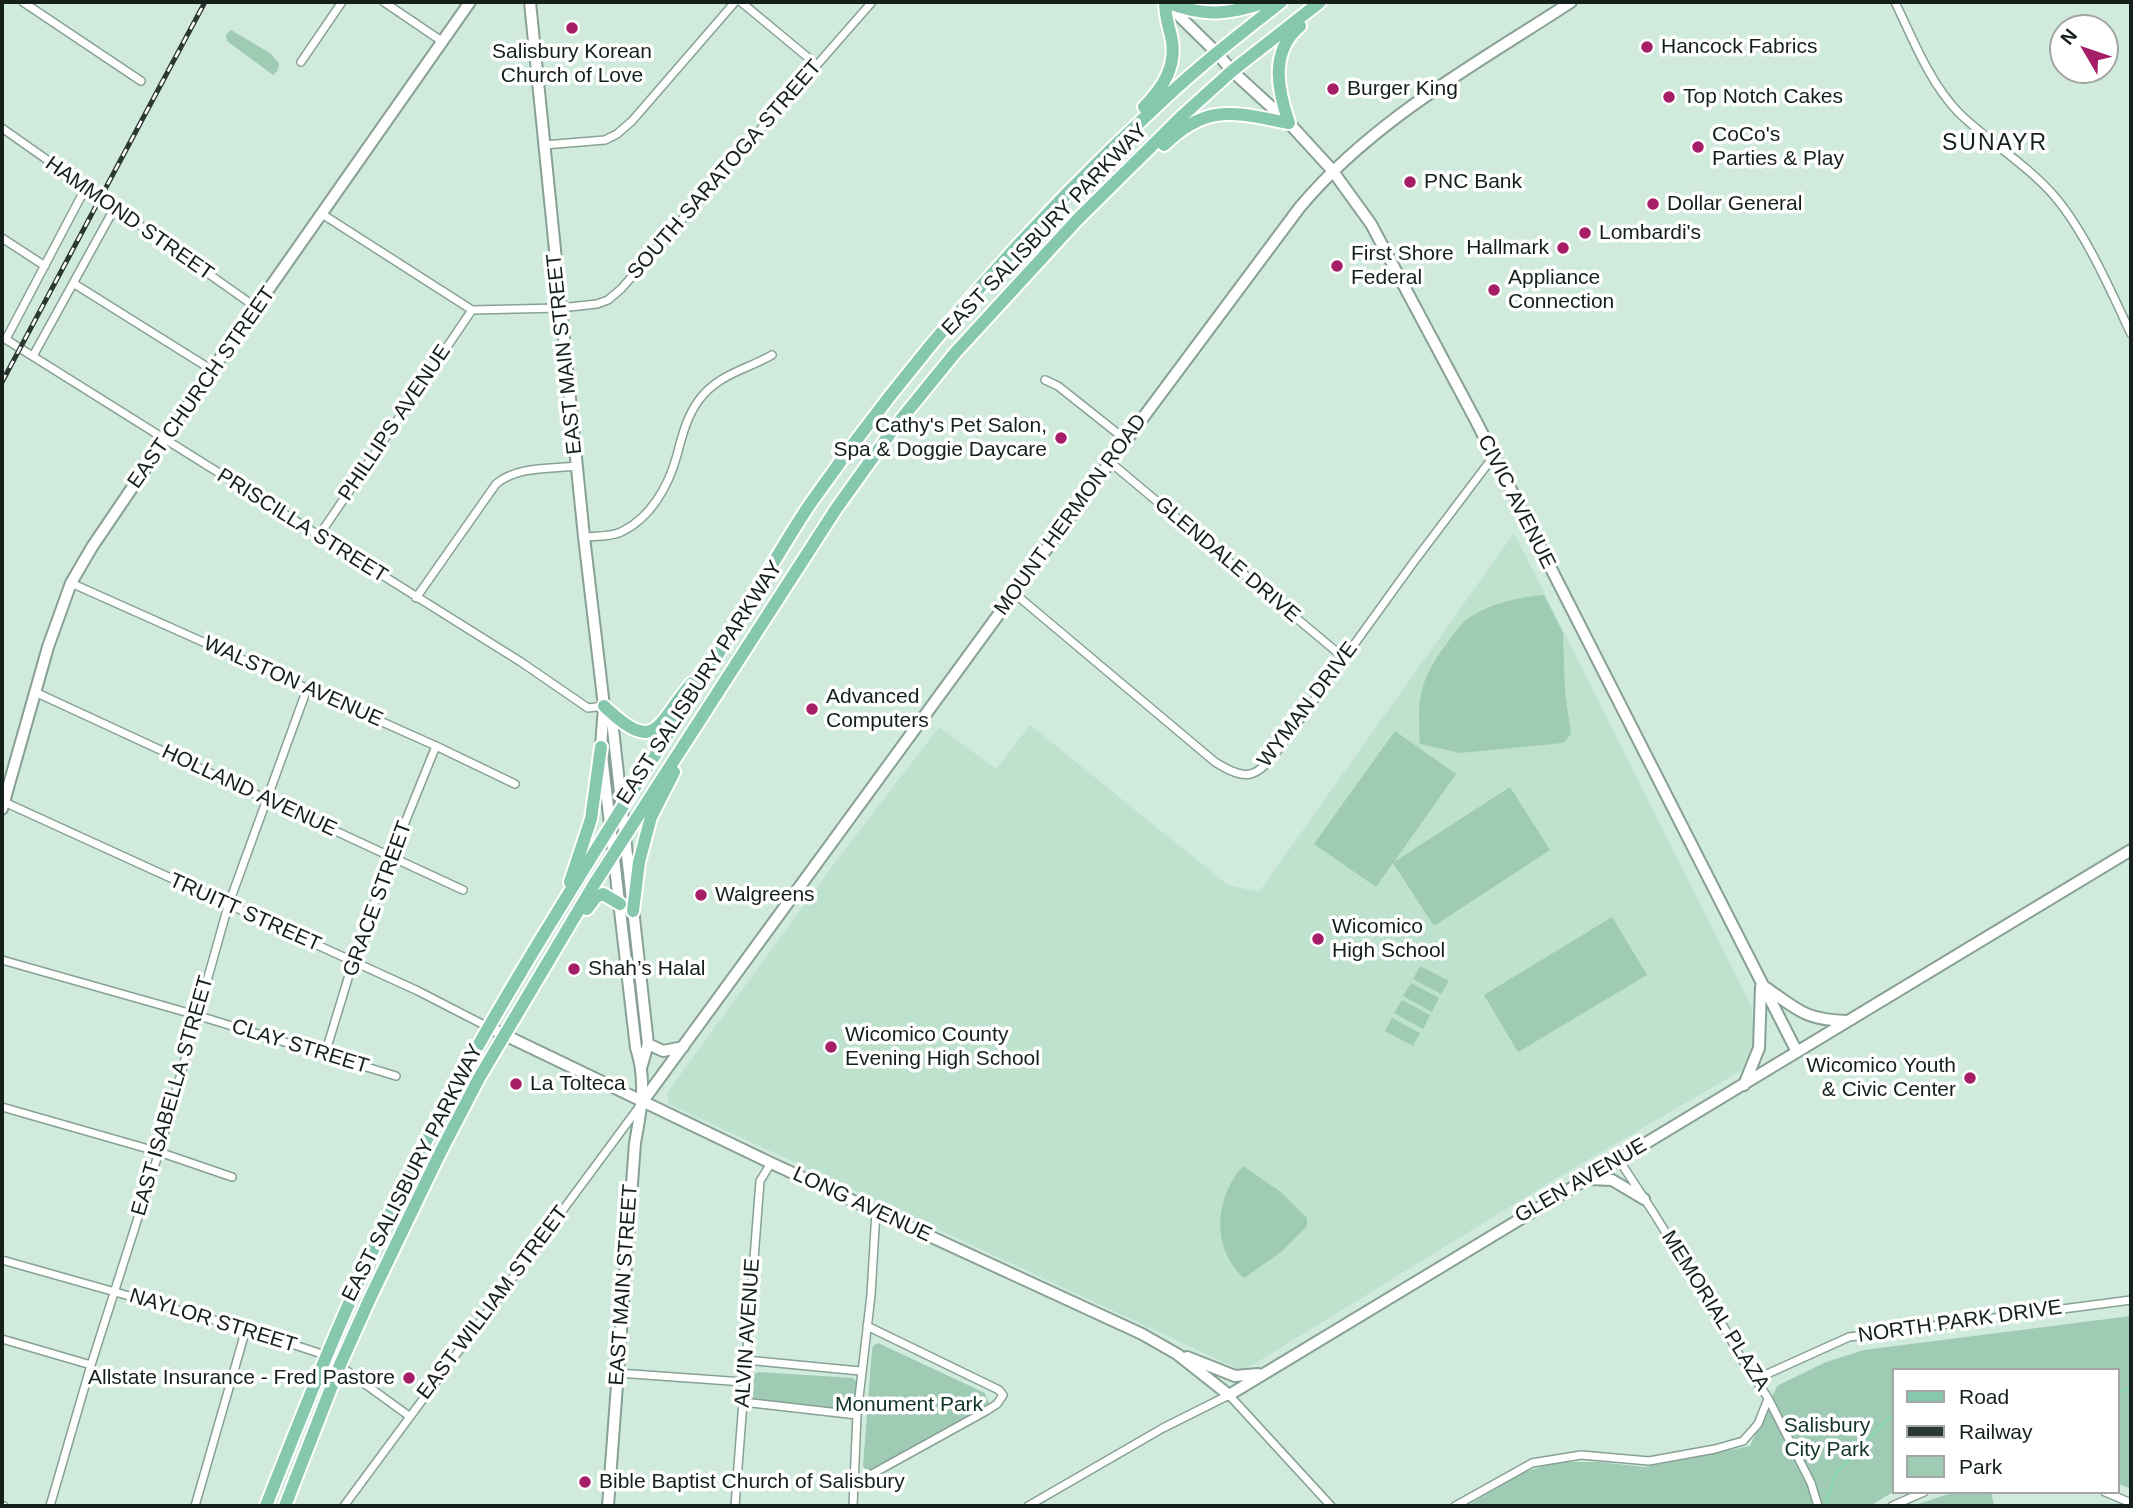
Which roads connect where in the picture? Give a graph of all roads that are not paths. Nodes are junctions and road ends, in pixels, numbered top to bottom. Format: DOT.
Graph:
graph roads {
  1 [pos="23,2"];
  2 [pos="342,2"];
  3 [pos="384,2"];
  4 [pos="470,2"];
  5 [pos="530,2"];
  6 [pos="735,2"];
  7 [pos="741,2"];
  8 [pos="872,2"];
  9 [pos="1165,2"];
  10 [pos="1266,2"];
  11 [pos="1281,2"];
  12 [pos="1320,2"];
  13 [pos="1332,2"];
  14 [pos="1571,2"];
  15 [pos="1895,2"];
  16 [pos="443,42"];
  17 [pos="1217,53"];
  18 [pos="301,62"];
  19 [pos="817,65"];
  20 [pos="1232,71"];
  21 [pos="141,81"];
  22 [pos="1289,123"];
  23 [pos="2,128"];
  24 [pos="544,145"];
  25 [pos="1099,161"];
  26 [pos="1332,170"];
  27 [pos="85,189"];
  28 [pos="114,209"];
  29 [pos="322,214"];
  30 [pos="1077,220"];
  31 [pos="2,238"];
  32 [pos="45,266"];
  33 [pos="73,284"];
  34 [pos="257,308"];
  35 [pos="560,308"];
  36 [pos="472,310"];
  37 [pos="2131,334"];
  38 [pos="4,338"];
  39 [pos="772,355"];
  40 [pos="33,356"];
  41 [pos="212,370"];
  42 [pos="1045,380"];
  43 [pos="166,440"];
  44 [pos="1126,440"];
  45 [pos="1493,457"];
  46 [pos="1110,461"];
  47 [pos="577,466"];
  48 [pos="318,537"];
  49 [pos="584,537"];
  50 [pos="71,583"];
  51 [pos="1014,593"];
  52 [pos="416,598"];
  53 [pos="720,652"];
  54 [pos="1344,658"];
  55 [pos="307,690"];
  56 [pos="35,692"];
  57 [pos="604,706"];
  58 [pos="436,746"];
  59 [pos="601,747"];
  60 [pos="684,747"];
  61 [pos="515,784"];
  62 [pos="268,799"];
  63 [pos="2,804"];
  64 [pos="621,811"];
  65 [pos="611,827"];
  66 [pos="624,837"];
  67 [pos="2131,850"];
  68 [pos="612,855"];
  69 [pos="391,857"];
  70 [pos="463,890"];
  71 [pos="563,902"];
  72 [pos="620,904"];
  73 [pos="228,906"];
  74 [pos="633,911"];
  75 [pos="560,940"];
  76 [pos="2,960"];
  77 [pos="353,962"];
  78 [pos="1760,984"];
  79 [pos="196,1015"];
  80 [pos="1850,1021"];
  81 [pos="488,1027"];
  82 [pos="504,1034"];
  83 [pos="648,1044"];
  84 [pos="683,1047"];
  85 [pos="1797,1052"];
  86 [pos="326,1054"];
  87 [pos="642,1065"];
  88 [pos="396,1076"];
  89 [pos="1744,1085"];
  90 [pos="643,1101"];
  91 [pos="2,1107"];
  92 [pos="159,1152"];
  93 [pos="1619,1160"];
  94 [pos="771,1163"];
  95 [pos="232,1177"];
  96 [pos="1582,1180"];
  97 [pos="1644,1199"];
  98 [pos="876,1211"];
  99 [pos="2,1260"];
  100 [pos="114,1292"];
  101 [pos="2131,1300"];
  102 [pos="867,1326"];
  103 [pos="246,1329"];
  104 [pos="2,1339"];
  105 [pos="1177,1354"];
  106 [pos="325,1355"];
  107 [pos="746,1360"];
  108 [pos="340,1364"];
  109 [pos="91,1365"];
  110 [pos="860,1371"];
  111 [pos="1265,1372"];
  112 [pos="618,1373"];
  113 [pos="1756,1379"];
  114 [pos="744,1382"];
  115 [pos="1229,1395"];
  116 [pos="1768,1398"];
  117 [pos="743,1402"];
  118 [pos="857,1415"];
  119 [pos="409,1416"];
  120 [pos="854,1484"];
  121 [pos="1919,1494"];
  122 [pos="2110,1494"];
  123 [pos="2131,1503"];
  124 [pos="50,1506"];
  125 [pos="194,1506"];
  126 [pos="266,1506"];
  127 [pos="285,1506"];
  128 [pos="344,1506"];
  129 [pos="608,1506"];
  130 [pos="735,1506"];
  131 [pos="853,1506"];
  132 [pos="1028,1506"];
  133 [pos="1331,1506"];
  134 [pos="1455,1506"];
  135 [pos="1818,1506"];
  136 [pos="1892,1506"];
  1 -- 21 [label="street"];
  2 -- 18 [label="street"];
  3 -- 16 [label="street"];
  4 -- 16 [label="street, EAST CHURCH STREET"];
  5 -- 24 [label="street, EAST MAIN STREET"];
  6 -- 24 [label="street"];
  7 -- 19 [label="street"];
  8 -- 19 [label="street, SOUTH SARATOGA STREET"];
  9 -- 10 [label="main road"];
  9 -- 17 [label="street, CIVIC AVENUE"];
  9 -- 25 [label="main road"];
  11 -- 17 [label="main road, EAST SALISBURY PARKWAY"];
  12 -- 20 [label="main road, EAST SALISBURY PARKWAY"];
  13 -- 22 [label="main road"];
  14 -- 26 [label="street, MOUNT HERMON ROAD"];
  15 -- 37 [label="street"];
  16 -- 29 [label="street, EAST CHURCH STREET"];
  17 -- 20 [label="street, CIVIC AVENUE"];
  17 -- 25 [label="main road, EAST SALISBURY PARKWAY"];
  19 -- 35 [label="street, SOUTH SARATOGA STREET"];
  20 -- 22 [label="street, CIVIC AVENUE"];
  20 -- 30 [label="main road, EAST SALISBURY PARKWAY"];
  22 -- 26 [label="street, CIVIC AVENUE"];
  22 -- 30 [label="main road"];
  23 -- 27 [label="street, HAMMOND STREET"];
  24 -- 35 [label="street, EAST MAIN STREET"];
  25 -- 53 [label="main road, EAST SALISBURY PARKWAY"];
  26 -- 44 [label="street, MOUNT HERMON ROAD"];
  26 -- 45 [label="street, CIVIC AVENUE"];
  27 -- 28 [label="street, HAMMOND STREET"];
  27 -- 32 [label="street"];
  28 -- 33 [label="street"];
  28 -- 34 [label="street, HAMMOND STREET"];
  29 -- 34 [label="street, EAST CHURCH STREET"];
  29 -- 36 [label="street"];
  30 -- 60 [label="main road, EAST SALISBURY PARKWAY"];
  31 -- 32 [label="street"];
  32 -- 38 [label="street"];
  33 -- 40 [label="street"];
  33 -- 41 [label="street"];
  34 -- 41 [label="street, EAST CHURCH STREET"];
  35 -- 36 [label="street, SOUTH SARATOGA STREET"];
  35 -- 47 [label="street, EAST MAIN STREET"];
  36 -- 48 [label="street, PHILLIPS AVENUE"];
  38 -- 40 [label="street, PRISCILLA STREET"];
  39 -- 49 [label="street"];
  40 -- 43 [label="street, PRISCILLA STREET"];
  41 -- 43 [label="street, EAST CHURCH STREET"];
  42 -- 44 [label="street"];
  43 -- 48 [label="street, PRISCILLA STREET"];
  43 -- 50 [label="street, EAST CHURCH STREET"];
  44 -- 46 [label="street, MOUNT HERMON ROAD"];
  45 -- 54 [label="street, WYMAN DRIVE"];
  45 -- 78 [label="street, CIVIC AVENUE"];
  46 -- 51 [label="street, MOUNT HERMON ROAD"];
  46 -- 54 [label="street, GLENDALE DRIVE"];
  47 -- 49 [label="street, EAST MAIN STREET"];
  47 -- 52 [label="street"];
  48 -- 52 [label="street, PRISCILLA STREET"];
  49 -- 57 [label="street, EAST MAIN STREET"];
  50 -- 55 [label="street, WALSTON AVENUE"];
  50 -- 56 [label="street, EAST CHURCH STREET"];
  51 -- 54 [label="street, WYMAN DRIVE"];
  51 -- 84 [label="street, MOUNT HERMON ROAD"];
  52 -- 57 [label="street, PRISCILLA STREET"];
  53 -- 57 [label="main road"];
  53 -- 64 [label="main road, EAST SALISBURY PARKWAY"];
  55 -- 58 [label="street, WALSTON AVENUE"];
  55 -- 62 [label="street, EAST ISABELLA STREET"];
  56 -- 62 [label="street, HOLLAND AVENUE"];
  56 -- 63 [label="street, EAST CHURCH STREET"];
  57 -- 59 [label="street, EAST MAIN STREET"];
  57 -- 64 [label="street, EAST MAIN STREET"];
  58 -- 61 [label="street, WALSTON AVENUE"];
  58 -- 69 [label="street, GRACE STREET"];
  59 -- 65 [label="street, EAST MAIN STREET"];
  59 -- 71 [label="main road"];
  60 -- 66 [label="main road, EAST SALISBURY PARKWAY"];
  60 -- 74 [label="main road"];
  62 -- 69 [label="street, HOLLAND AVENUE"];
  62 -- 73 [label="street, EAST ISABELLA STREET"];
  63 -- 73 [label="street, TRUITT STREET"];
  64 -- 65 [label="main road, EAST SALISBURY PARKWAY"];
  64 -- 66 [label="street, EAST MAIN STREET"];
  65 -- 68 [label="street, EAST MAIN STREET"];
  65 -- 71 [label="main road, EAST SALISBURY PARKWAY"];
  66 -- 68 [label="main road, EAST SALISBURY PARKWAY"];
  66 -- 74 [label="street, EAST MAIN STREET"];
  67 -- 80 [label="street, GLEN AVENUE"];
  68 -- 72 [label="street, EAST MAIN STREET"];
  68 -- 75 [label="main road, EAST SALISBURY PARKWAY"];
  69 -- 70 [label="street, HOLLAND AVENUE"];
  69 -- 77 [label="street, GRACE STREET"];
  71 -- 81 [label="main road, EAST SALISBURY PARKWAY"];
  72 -- 75 [label="main road"];
  72 -- 87 [label="street, EAST MAIN STREET"];
  73 -- 77 [label="street, TRUITT STREET"];
  73 -- 79 [label="street, EAST ISABELLA STREET"];
  74 -- 83 [label="street, EAST MAIN STREET"];
  75 -- 82 [label="main road, EAST SALISBURY PARKWAY"];
  76 -- 79 [label="street, CLAY STREET"];
  77 -- 81 [label="street, TRUITT STREET"];
  77 -- 86 [label="street, GRACE STREET"];
  78 -- 80 [label="street"];
  78 -- 85 [label="street, CIVIC AVENUE"];
  78 -- 89 [label="street"];
  79 -- 86 [label="street, CLAY STREET"];
  79 -- 92 [label="street, EAST ISABELLA STREET"];
  80 -- 85 [label="street, GLEN AVENUE"];
  81 -- 82 [label="street, LONG AVENUE"];
  81 -- 106 [label="main road, EAST SALISBURY PARKWAY"];
  82 -- 90 [label="street, LONG AVENUE"];
  82 -- 108 [label="main road, EAST SALISBURY PARKWAY"];
  83 -- 84 [label="street"];
  83 -- 87 [label="street, EAST MAIN STREET"];
  84 -- 90 [label="street, MOUNT HERMON ROAD"];
  85 -- 89 [label="street, GLEN AVENUE"];
  86 -- 88 [label="street, CLAY STREET"];
  87 -- 90 [label="street, EAST MAIN STREET"];
  89 -- 93 [label="street, GLEN AVENUE"];
  90 -- 94 [label="street, LONG AVENUE"];
  90 -- 112 [label="street, EAST MAIN STREET"];
  90 -- 119 [label="street, EAST WILLIAM STREET"];
  91 -- 92 [label="street"];
  92 -- 95 [label="street"];
  92 -- 100 [label="street, EAST ISABELLA STREET"];
  93 -- 96 [label="street, GLEN AVENUE"];
  93 -- 97 [label="street, MEMORIAL PLAZA"];
  94 -- 98 [label="street, LONG AVENUE"];
  94 -- 107 [label="street, ALVIN AVENUE"];
  96 -- 97 [label="street"];
  96 -- 111 [label="street, GLEN AVENUE"];
  97 -- 113 [label="street, MEMORIAL PLAZA"];
  98 -- 102 [label="street"];
  98 -- 105 [label="street, LONG AVENUE"];
  99 -- 100 [label="street, NAYLOR STREET"];
  100 -- 103 [label="street, NAYLOR STREET"];
  100 -- 109 [label="street, EAST ISABELLA STREET"];
  101 -- 113 [label="street, NORTH PARK DRIVE"];
  102 -- 110 [label="street"];
  102 -- 120 [label="street"];
  103 -- 106 [label="street, NAYLOR STREET"];
  103 -- 125 [label="street"];
  104 -- 109 [label="street"];
  105 -- 111 [label="street"];
  105 -- 115 [label="street, LONG AVENUE"];
  106 -- 108 [label="street, NAYLOR STREET"];
  106 -- 126 [label="main road, EAST SALISBURY PARKWAY"];
  107 -- 110 [label="street"];
  107 -- 114 [label="street, ALVIN AVENUE"];
  108 -- 119 [label="street, NAYLOR STREET"];
  108 -- 127 [label="main road, EAST SALISBURY PARKWAY"];
  109 -- 124 [label="street, EAST ISABELLA STREET"];
  110 -- 118 [label="street"];
  111 -- 115 [label="street, GLEN AVENUE"];
  112 -- 114 [label="street"];
  112 -- 129 [label="street, EAST MAIN STREET"];
  113 -- 116 [label="street, MEMORIAL PLAZA"];
  114 -- 117 [label="street, ALVIN AVENUE"];
  115 -- 132 [label="street, GLEN AVENUE"];
  115 -- 133 [label="street"];
  116 -- 134 [label="street"];
  116 -- 135 [label="street, MEMORIAL PLAZA"];
  117 -- 118 [label="street"];
  117 -- 130 [label="street, ALVIN AVENUE"];
  118 -- 120 [label="street"];
  119 -- 128 [label="street, EAST WILLIAM STREET"];
  120 -- 131 [label="street"];
  121 -- 136 [label="street"];
  122 -- 123 [label="street"];
}
